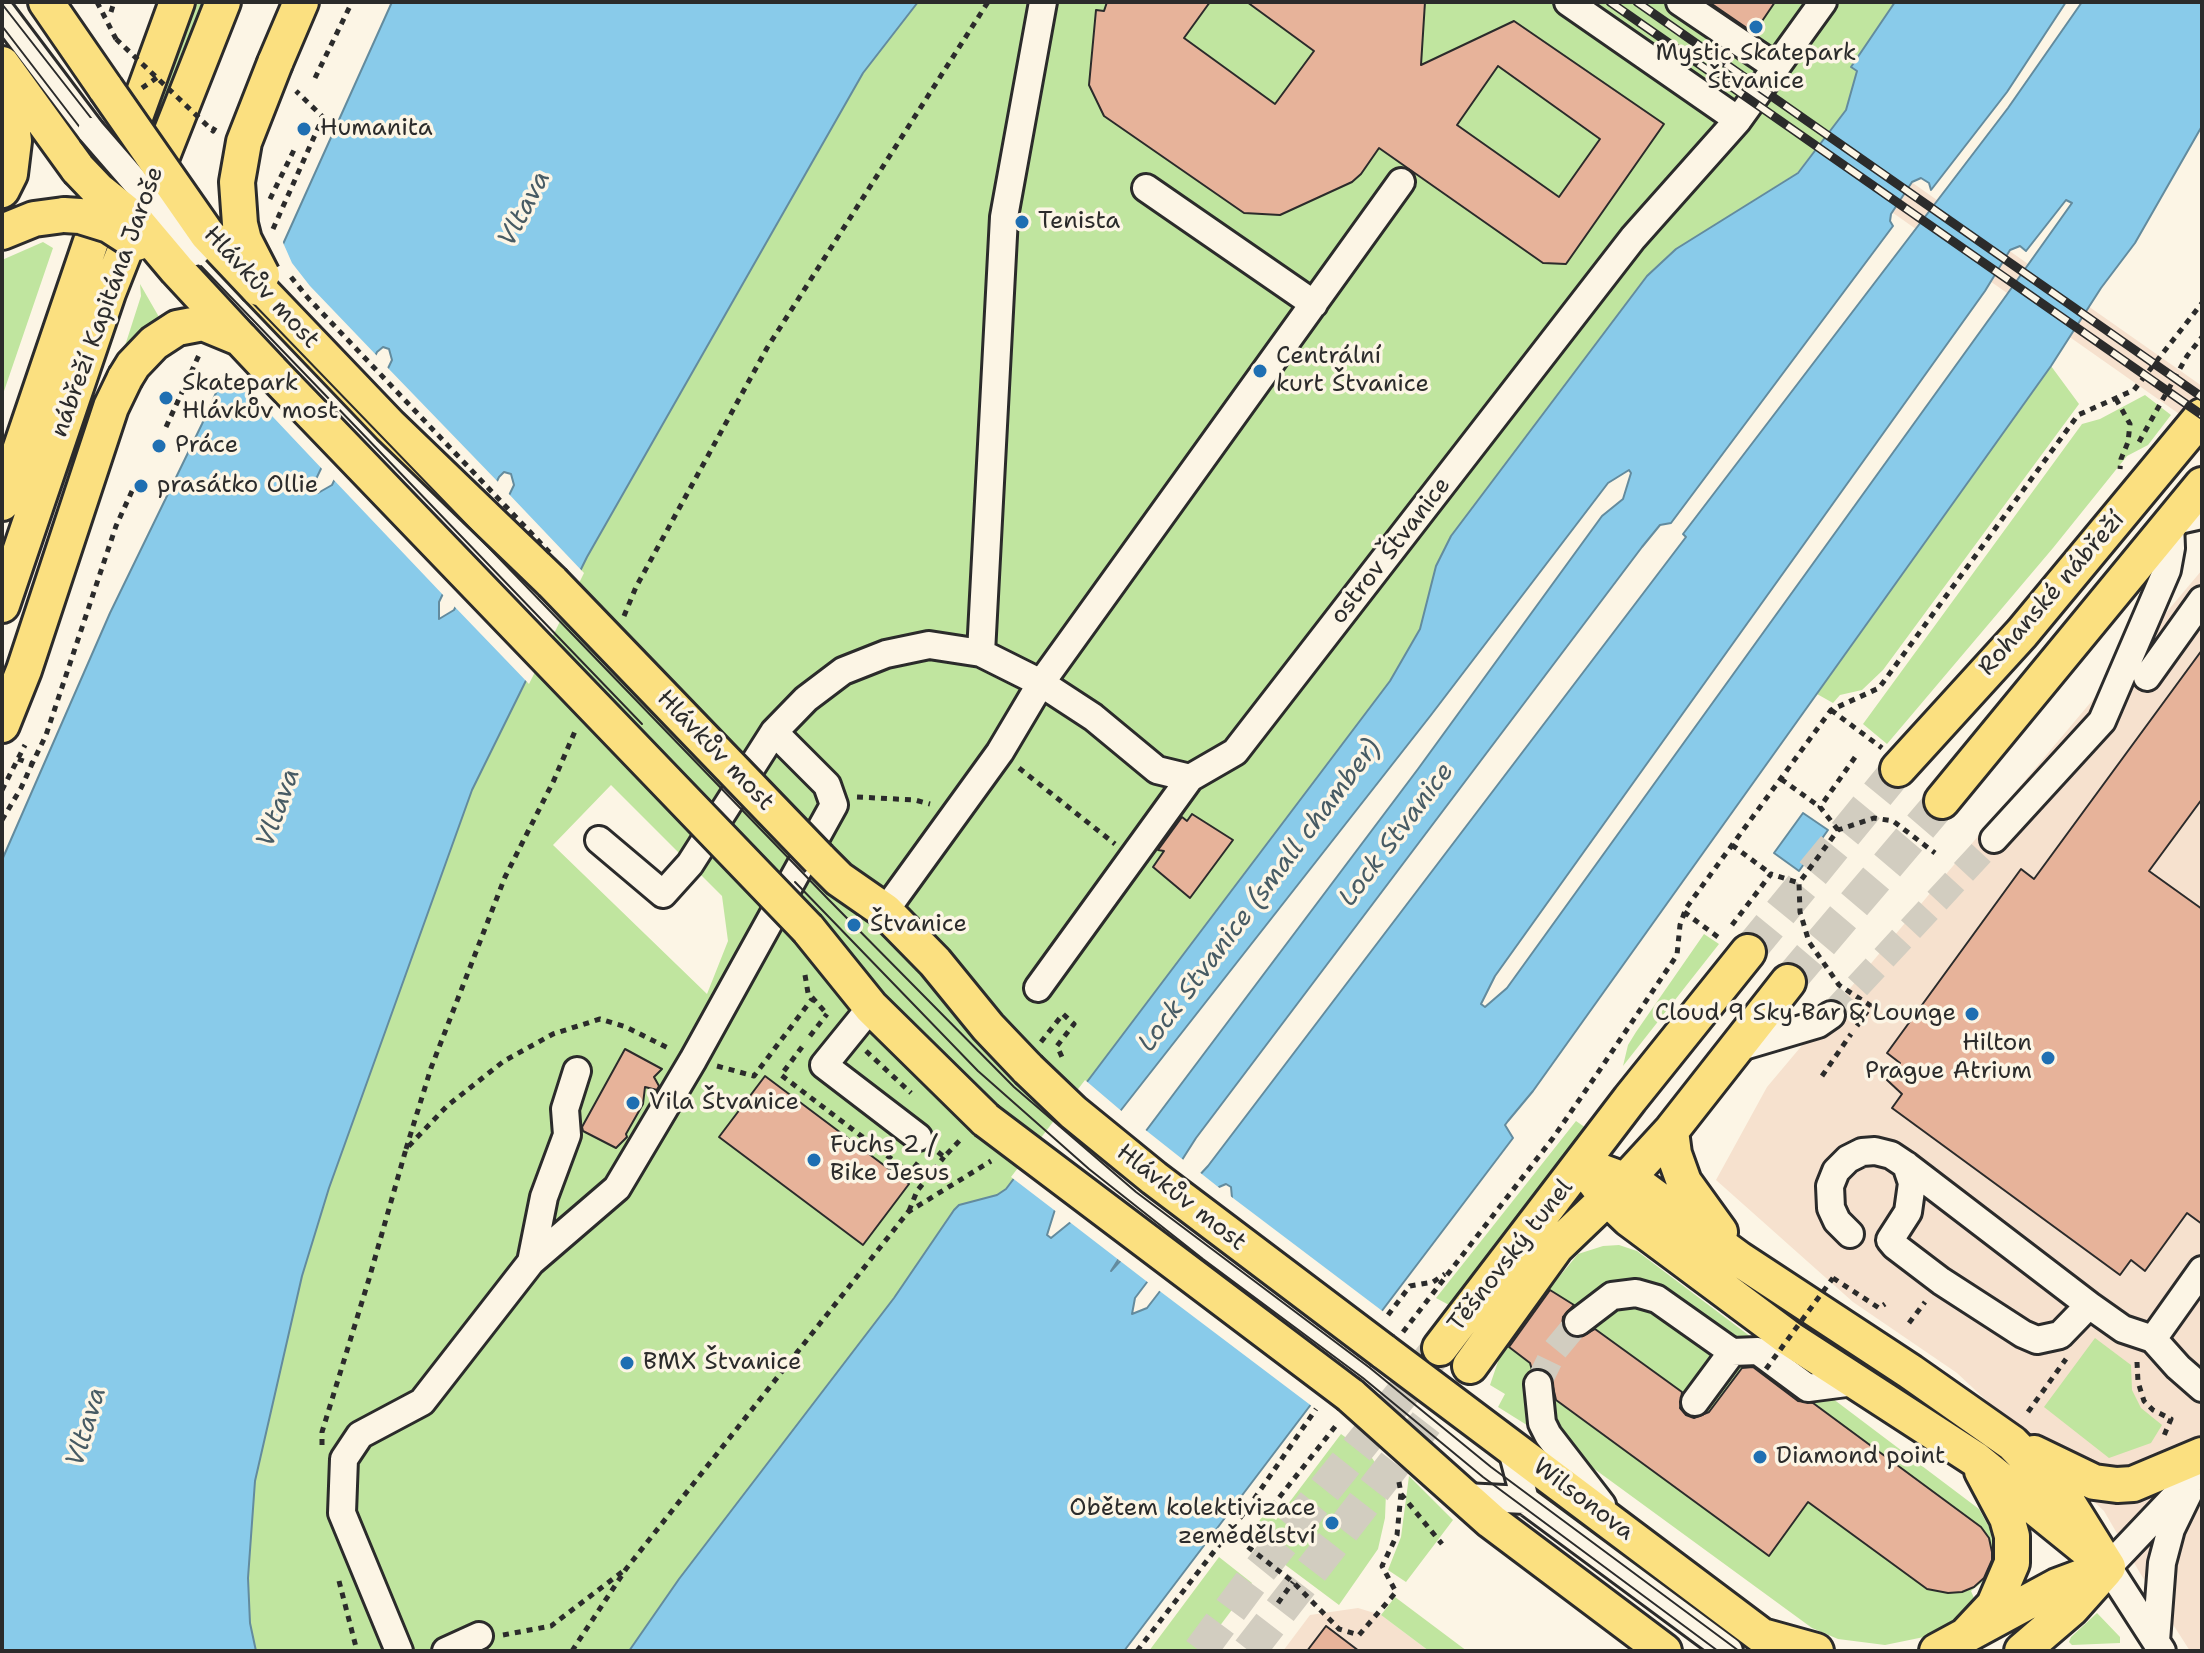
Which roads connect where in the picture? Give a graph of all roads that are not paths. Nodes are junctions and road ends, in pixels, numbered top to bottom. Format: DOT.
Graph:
graph roads {
  1 [pos="46,2"];
  2 [pos="177,2"];
  3 [pos="223,2"];
  4 [pos="301,2"];
  5 [pos="1043,2"];
  6 [pos="1568,2"];
  7 [pos="1680,2"];
  8 [pos="1823,2"];
  9 [pos="2,13"];
  10 [pos="2,64"];
  11 [pos="1776,67"];
  12 [pos="2,95"];
  13 [pos="1738,120"];
  14 [pos="1401,182"];
  15 [pos="1146,188"];
  16 [pos="2,190"];
  17 [pos="2,232"];
  18 [pos="196,264"];
  19 [pos="1314,304"];
  20 [pos="302,332"];
  21 [pos="240,338"];
  22 [pos="2202,416"];
  23 [pos="10,466"];
  24 [pos="2202,485"];
  25 [pos="2,503"];
  26 [pos="2186,518"];
  27 [pos="2202,600"];
  28 [pos="2,605"];
  29 [pos="981,653"];
  30 [pos="2147,677"];
  31 [pos="1041,683"];
  32 [pos="2,725"];
  33 [pos="774,732"];
  34 [pos="1891,760"];
  35 [pos="1190,778"];
  36 [pos="1942,801"];
  37 [pos="1994,839"];
  38 [pos="599,840"];
  39 [pos="885,911"];
  40 [pos="1735,940"];
  41 [pos="1788,982"];
  42 [pos="1038,988"];
  43 [pos="871,1007"];
  44 [pos="1831,1015"];
  45 [pos="1737,1048"];
  46 [pos="577,1071"];
  47 [pos="1671,1131"];
  48 [pos="918,1137"];
  49 [pos="1581,1164"];
  50 [pos="1906,1165"];
  51 [pos="1616,1189"];
  52 [pos="1850,1234"];
  53 [pos="1739,1259"];
  54 [pos="531,1262"];
  55 [pos="2202,1270"];
  56 [pos="2089,1305"];
  57 [pos="1578,1322"];
  58 [pos="2153,1339"];
  59 [pos="1391,1343"];
  60 [pos="1440,1348"];
  61 [pos="1732,1352"];
  62 [pos="1470,1366"];
  63 [pos="1854,1382"];
  64 [pos="1538,1384"];
  65 [pos="2202,1388"];
  66 [pos="1695,1402"];
  67 [pos="2012,1443"];
  68 [pos="1511,1446"];
  69 [pos="2202,1455"];
  70 [pos="1975,1459"];
  71 [pos="2202,1471"];
  72 [pos="1464,1497"];
  73 [pos="1525,1500"];
  74 [pos="1619,1527"];
  75 [pos="2108,1567"];
  76 [pos="479,1636"];
  77 [pos="1771,1643"];
  78 [pos="1951,1644"];
  79 [pos="2159,1646"];
  80 [pos="399,1651"];
  81 [pos="446,1651"];
  82 [pos="1664,1651"];
  83 [pos="1729,1651"];
  84 [pos="1816,1651"];
  85 [pos="2022,1651"];
  1 -- 18 [label="main road, Hlávkův most, bridge"];
  2 -- 23 [label="main road, nábřeží Kapitána Jaroše"];
  3 -- 28 [label="main road, nábřeží Kapitána Jaroše"];
  4 -- 20 [label="main road, bridge"];
  5 -- 29 [label="street"];
  6 -- 13 [label="street"];
  7 -- 11 [label="street"];
  8 -- 11 [label="street, ostrov Štvanice"];
  9 -- 18 [label="street, bridge"];
  10 -- 18 [label="main road, Hlávkův most, bridge"];
  11 -- 13 [label="street, ostrov Štvanice"];
  12 -- 16 [label="main road"];
  13 -- 35 [label="street, ostrov Štvanice"];
  14 -- 19 [label="street"];
  15 -- 19 [label="street"];
  17 -- 18 [label="main road, bridge"];
  18 -- 20 [label="main road, Hlávkův most, bridge"];
  18 -- 21 [label="main road, Hlávkův most, bridge"];
  19 -- 31 [label="street"];
  20 -- 39 [label="main road, Hlávkův most, bridge"];
  21 -- 32 [label="main road, bridge"];
  21 -- 43 [label="main road, Hlávkův most, bridge"];
  22 -- 34 [label="main road, Rohanské nábřeží"];
  23 -- 25 [label="main road, nábřeží Kapitána Jaroše"];
  24 -- 26 [label="main road, Rohanské nábřeží"];
  26 -- 36 [label="main road, Rohanské nábřeží"];
  26 -- 37 [label="street"];
  27 -- 30 [label="street"];
  29 -- 31 [label="street"];
  29 -- 33 [label="street"];
  31 -- 35 [label="street"];
  31 -- 39 [label="street"];
  33 -- 38 [label="street"];
  33 -- 54 [label="street"];
  35 -- 42 [label="street"];
  39 -- 59 [label="main road, Hlávkův most, bridge"];
  40 -- 49 [label="main road"];
  41 -- 45 [label="main road"];
  43 -- 48 [label="street"];
  43 -- 72 [label="main road, Hlávkův most, bridge"];
  44 -- 45 [label="street"];
  45 -- 47 [label="main road"];
  46 -- 54 [label="street"];
  47 -- 51 [label="main road"];
  47 -- 53 [label="main road"];
  49 -- 51 [label="main road"];
  49 -- 60 [label="main road, Těšnovský tunel"];
  50 -- 52 [label="street"];
  50 -- 56 [label="street"];
  50 -- 56 [label="street"];
  51 -- 53 [label="main road"];
  51 -- 62 [label="main road, Těšnovský tunel"];
  51 -- 63 [label="main road"];
  53 -- 67 [label="main road"];
  54 -- 80 [label="street"];
  55 -- 58 [label="street"];
  56 -- 58 [label="street"];
  57 -- 61 [label="street"];
  58 -- 65 [label="street"];
  59 -- 68 [label="main road, Wilsonova"];
  61 -- 63 [label="street"];
  61 -- 66 [label="street"];
  63 -- 70 [label="main road"];
  64 -- 74 [label="street"];
  67 -- 69 [label="main road"];
  67 -- 75 [label="main road"];
  68 -- 73 [label="street"];
  68 -- 74 [label="main road, Wilsonova"];
  70 -- 75 [label="main road"];
  70 -- 78 [label="main road"];
  71 -- 75 [label="street"];
  71 -- 79 [label="street"];
  72 -- 73 [label="street"];
  72 -- 82 [label="main road"];
  73 -- 83 [label="street"];
  74 -- 77 [label="main road, Wilsonova"];
  75 -- 78 [label="main road"];
  75 -- 79 [label="street"];
  75 -- 85 [label="main road"];
  76 -- 81 [label="street"];
  77 -- 84 [label="main road"];
}
